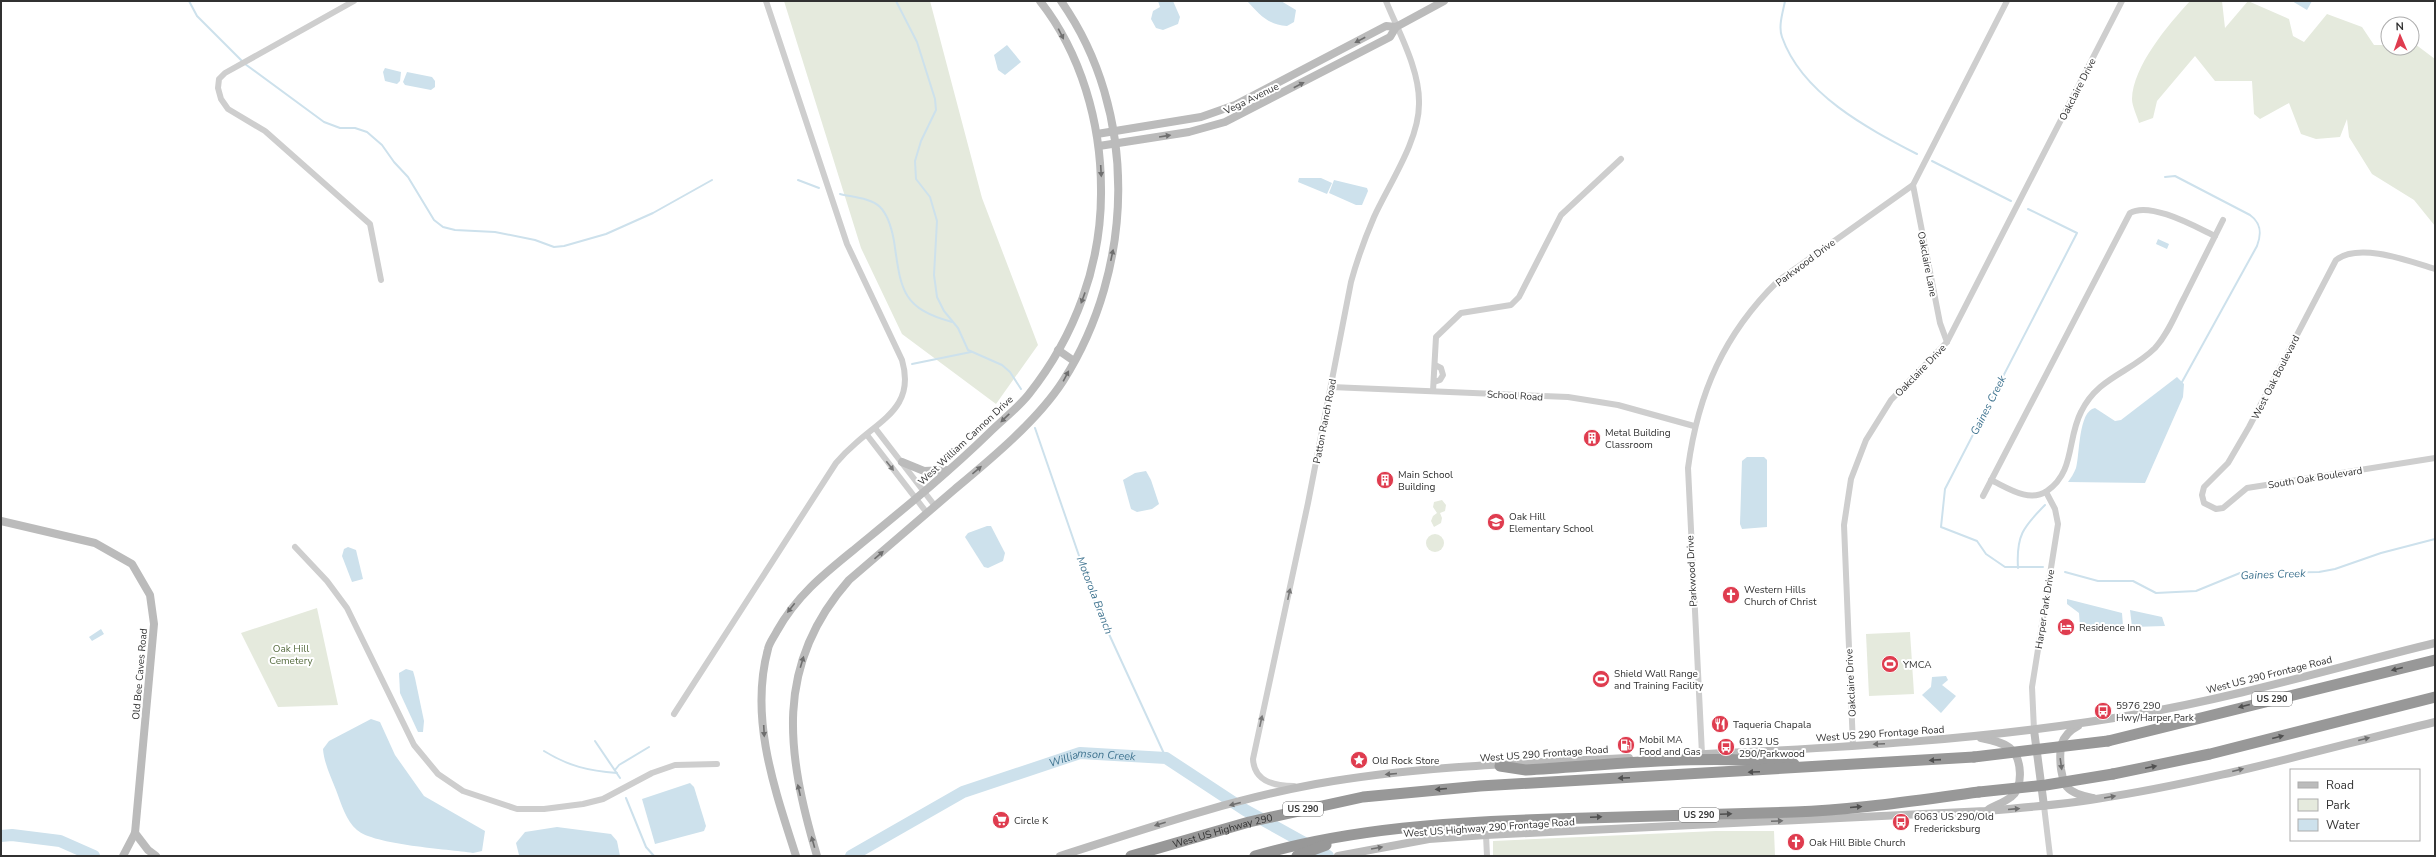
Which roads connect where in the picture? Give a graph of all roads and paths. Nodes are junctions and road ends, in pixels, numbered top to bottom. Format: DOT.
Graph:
graph roads {
  1 [pos="354,1"];
  2 [pos="766,1"];
  3 [pos="1040,1"];
  4 [pos="1061,1"];
  5 [pos="1386,1"];
  6 [pos="1444,1"];
  7 [pos="2007,1"];
  8 [pos="2122,1"];
  9 [pos="1396,26"];
  10 [pos="1113,131"];
  11 [pos="1097,134"];
  12 [pos="1115,144"];
  13 [pos="1098,146"];
  14 [pos="1621,159"];
  15 [pos="1913,185"];
  16 [pos="2224,220"];
  17 [pos="2216,236"];
  18 [pos="2435,269"];
  19 [pos="381,280"];
  20 [pos="1947,342"];
  21 [pos="1058,350"];
  22 [pos="1074,361"];
  23 [pos="1331,387"];
  24 [pos="1433,391"];
  25 [pos="1694,426"];
  26 [pos="875,428"];
  27 [pos="866,435"];
  28 [pos="2435,458"];
  29 [pos="902,462"];
  30 [pos="947,470"];
  31 [pos="1991,480"];
  32 [pos="924,492"];
  33 [pos="2046,492"];
  34 [pos="1983,496"];
  35 [pos="916,499"];
  36 [pos="2204,503"];
  37 [pos="935,506"];
  38 [pos="927,513"];
  39 [pos="1,521"];
  40 [pos="295,547"];
  41 [pos="2435,643"];
  42 [pos="2435,660"];
  43 [pos="2435,697"];
  44 [pos="674,714"];
  45 [pos="2435,722"];
  46 [pos="2084,723"];
  47 [pos="2034,730"];
  48 [pos="1973,736"];
  49 [pos="1853,746"];
  50 [pos="1702,754"];
  51 [pos="717,764"];
  52 [pos="1500,766"];
  53 [pos="1820,768"];
  54 [pos="1307,786"];
  55 [pos="2096,799"];
  56 [pos="2044,806"];
  57 [pos="1985,811"];
  58 [pos="1354,833"];
  59 [pos="135,834"];
  60 [pos="1486,835"];
  61 [pos="123,856"];
  62 [pos="156,856"];
  63 [pos="796,856"];
  64 [pos="817,856"];
  65 [pos="1060,856"];
  66 [pos="1131,856"];
  67 [pos="1255,856"];
  68 [pos="1297,856"];
  69 [pos="1338,856"];
  70 [pos="1487,856"];
  71 [pos="2050,856"];
  1 -- 19 [label="street"];
  2 -- 26 [label="street"];
  3 -- 11 [label="main road, West William Cannon Drive, one-way"];
  4 -- 10 [label="main road"];
  5 -- 9 [label="street, Patton Ranch Road"];
  6 -- 9 [label="main road, Vega Avenue"];
  7 -- 15 [label="street, Parkwood Drive"];
  8 -- 20 [label="street, Oakclaire Drive"];
  9 -- 10 [label="main road, Vega Avenue, one-way"];
  12 -- 9 [label="main road, Vega Avenue, one-way"];
  9 -- 23 [label="street, Patton Ranch Road"];
  10 -- 11 [label="main road, Vega Avenue"];
  10 -- 12 [label="main road"];
  11 -- 13 [label="main road, West William Cannon Drive"];
  12 -- 13 [label="main road, Vega Avenue"];
  22 -- 12 [label="main road, one-way"];
  13 -- 21 [label="main road, West William Cannon Drive, one-way"];
  14 -- 24 [label="street"];
  15 -- 20 [label="street, Oakclaire Lane"];
  15 -- 25 [label="street, Parkwood Drive"];
  16 -- 17 [label="street"];
  17 -- 31 [label="street"];
  17 -- 33 [label="street"];
  18 -- 36 [label="street, West Oak Boulevard"];
  20 -- 49 [label="street, Oakclaire Drive"];
  21 -- 22 [label="main road"];
  21 -- 30 [label="main road, West William Cannon Drive, one-way"];
  37 -- 22 [label="main road, one-way"];
  23 -- 24 [label="street, School Road"];
  54 -- 23 [label="street, Patton Ranch Road, one-way"];
  24 -- 25 [label="street, School Road"];
  25 -- 50 [label="street, Parkwood Drive"];
  26 -- 27 [label="street"];
  26 -- 29 [label="street"];
  27 -- 35 [label="street, one-way"];
  27 -- 44 [label="street"];
  28 -- 36 [label="street, South Oak Boulevard"];
  29 -- 30 [label="main road"];
  29 -- 32 [label="street"];
  30 -- 32 [label="main road, West William Cannon Drive"];
  31 -- 33 [label="street"];
  31 -- 34 [label="street"];
  32 -- 35 [label="main road, West William Cannon Drive"];
  32 -- 37 [label="street"];
  33 -- 47 [label="street, Harper Park Drive"];
  35 -- 38 [label="street"];
  35 -- 63 [label="main road, West William Cannon Drive, one-way"];
  37 -- 38 [label="main road"];
  64 -- 38 [label="main road, one-way"];
  39 -- 59 [label="main road, Old Bee Caves Road"];
  40 -- 51 [label="street"];
  41 -- 46 [label="main road, West US 290 Frontage Road"];
  42 -- 53 [label="highway, US 290, one-way, bridge"];
  58 -- 43 [label="highway, US 290, one-way, bridge"];
  55 -- 45 [label="main road, one-way"];
  46 -- 47 [label="main road, West US 290 Frontage Road"];
  46 -- 55 [label="main road, one-way"];
  47 -- 48 [label="main road, West US 290 Frontage Road"];
  47 -- 56 [label="main road"];
  48 -- 49 [label="main road, West US 290 Frontage Road, one-way"];
  48 -- 57 [label="main road"];
  49 -- 50 [label="main road, West US 290 Frontage Road"];
  50 -- 52 [label="main road, West US 290 Frontage Road"];
  52 -- 53 [label="highway"];
  52 -- 54 [label="main road, West US 290 Frontage Road, one-way"];
  53 -- 66 [label="highway, West US Highway 290 / US 290, one-way"];
  54 -- 65 [label="main road, one-way"];
  55 -- 56 [label="main road"];
  57 -- 56 [label="main road, one-way"];
  56 -- 71 [label="street"];
  60 -- 57 [label="main road, West US Highway 290 Frontage Road, one-way"];
  58 -- 67 [label="highway"];
  58 -- 68 [label="highway"];
  59 -- 61 [label="main road, Old Bee Caves Road"];
  59 -- 62 [label="main road"];
  69 -- 60 [label="main road, West US Highway 290 Frontage Road, one-way"];
  60 -- 70 [label="street"];
}
